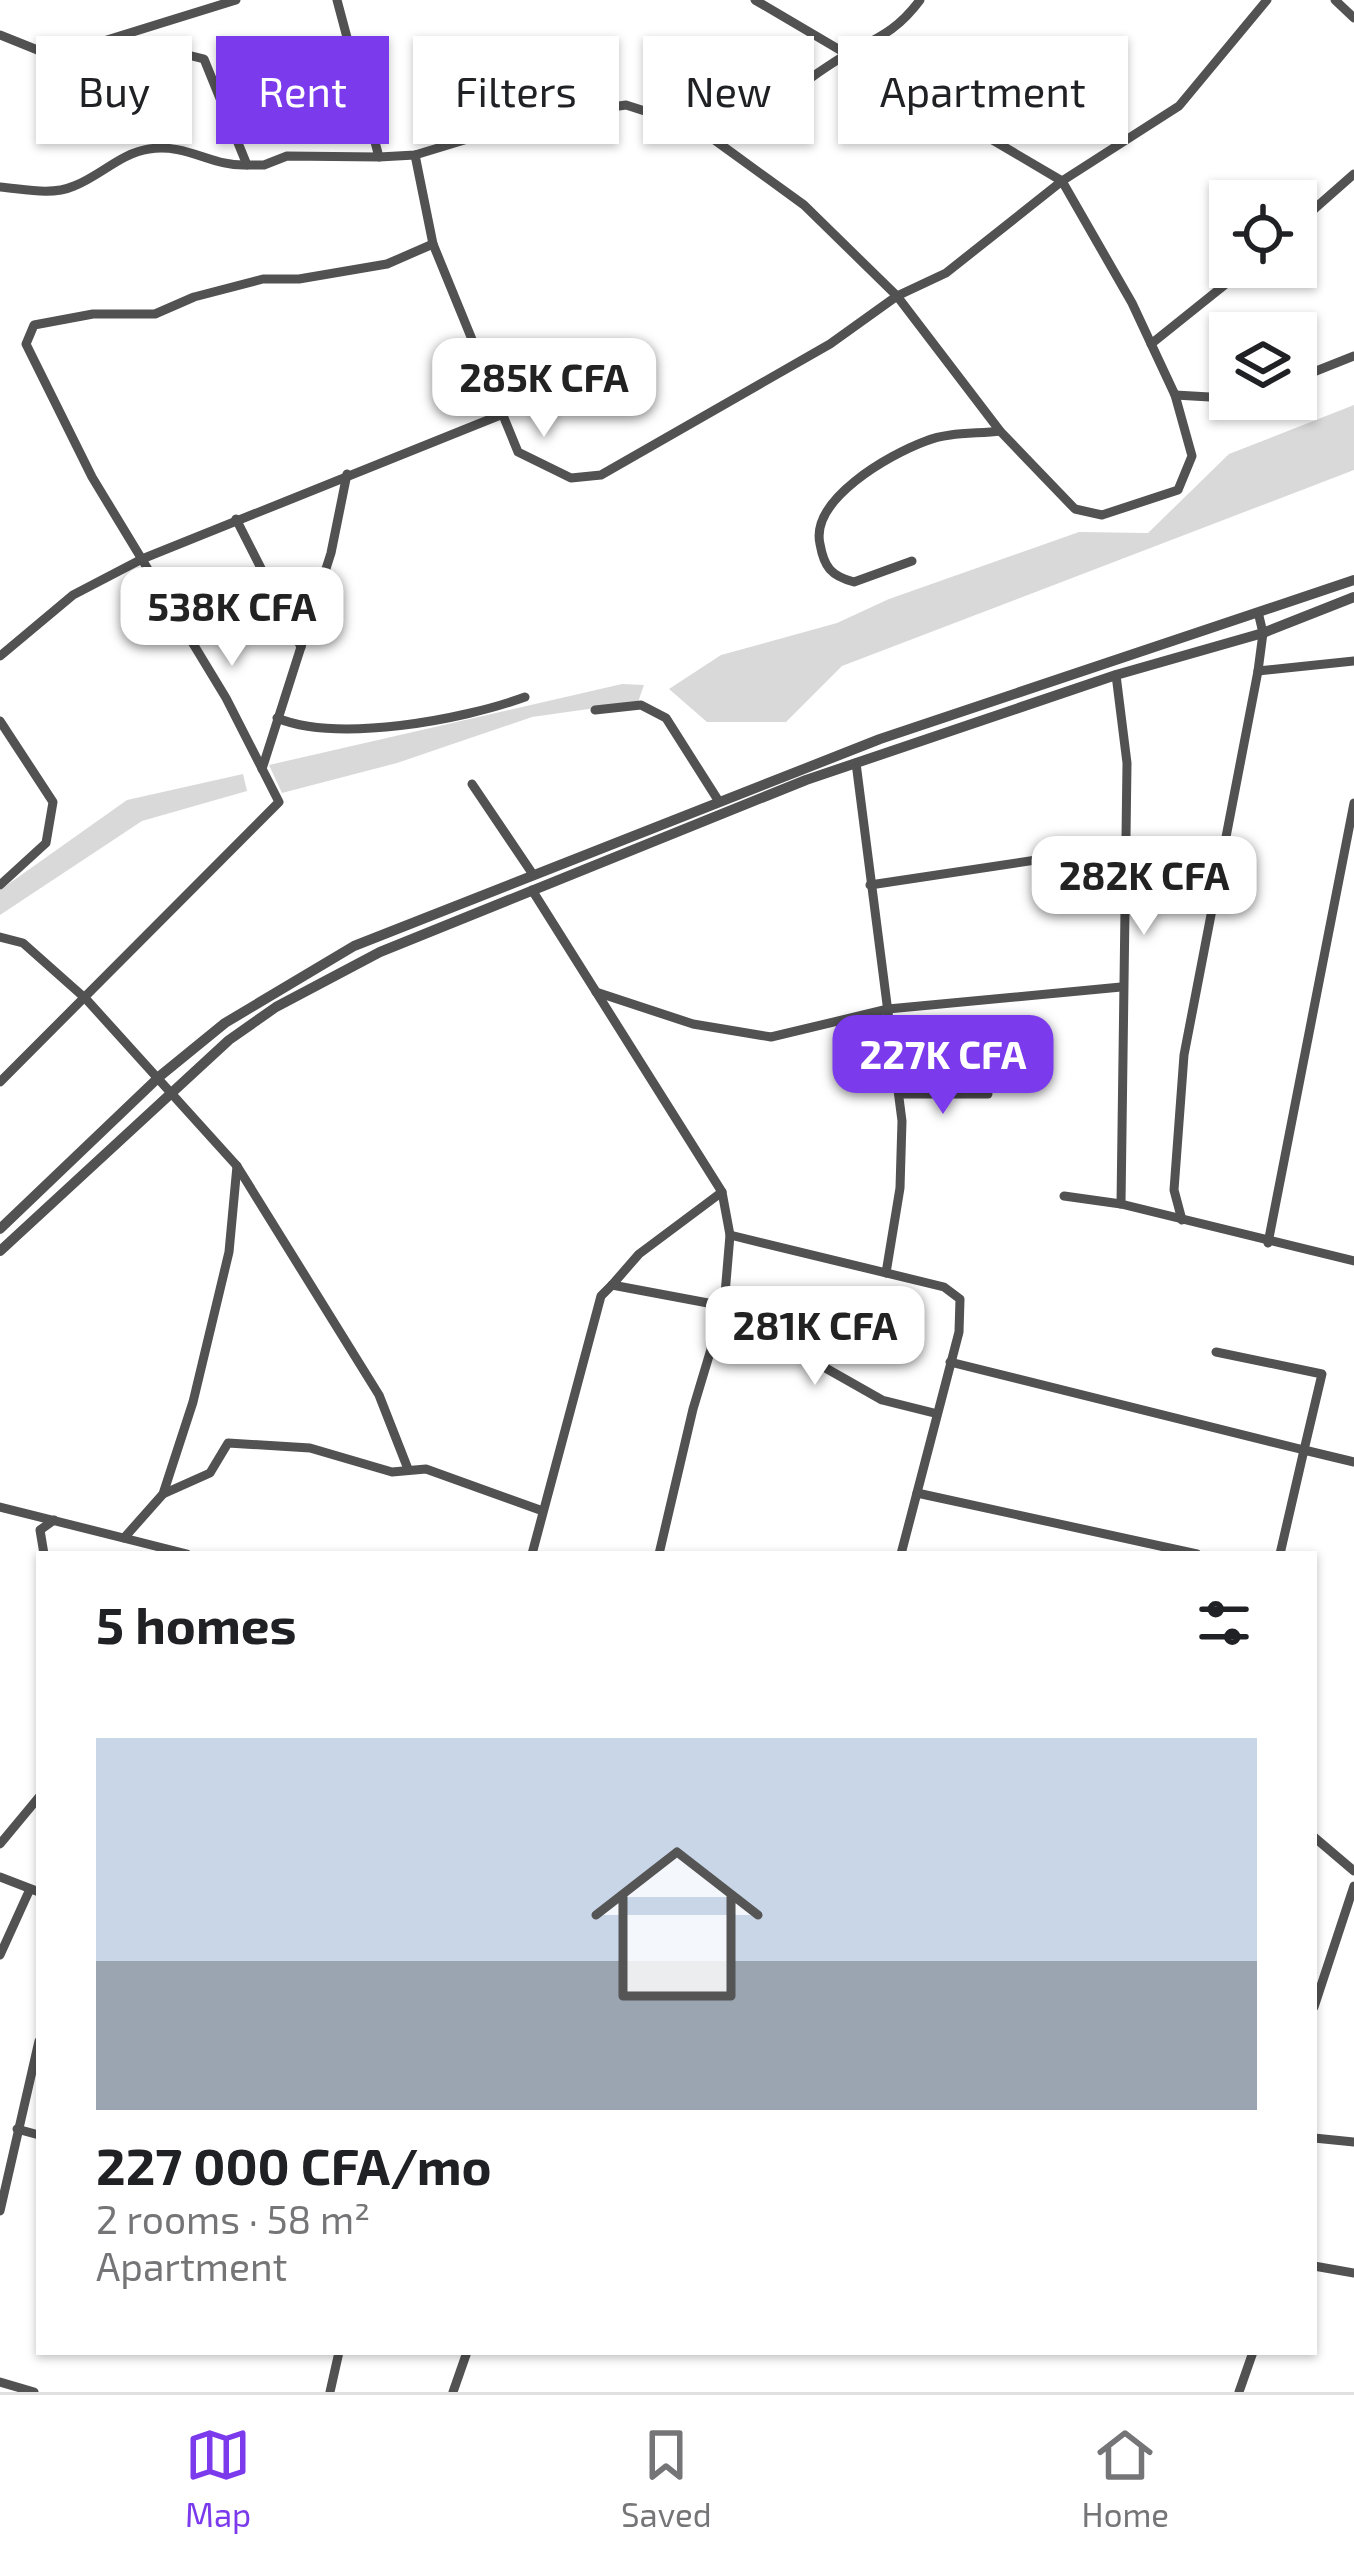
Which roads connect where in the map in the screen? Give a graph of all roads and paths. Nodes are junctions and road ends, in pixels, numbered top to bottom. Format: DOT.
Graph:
graph roads {
  1 [pos="236,0"];
  2 [pos="337,0"];
  3 [pos="754,0"];
  4 [pos="920,0"];
  5 [pos="1267,0"];
  6 [pos="1335,0"];
  7 [pos="1354,18"];
  8 [pos="0,35"];
  9 [pos="132,36"];
  10 [pos="885,36"];
  11 [pos="36,49"];
  12 [pos="838,52"];
  13 [pos="192,56"];
  14 [pos="643,110"];
  15 [pos="720,144"];
  16 [pos="998,144"];
  17 [pos="415,155"];
  18 [pos="379,157"];
  19 [pos="247,164"];
  20 [pos="1354,174"];
  21 [pos="1062,181"];
  22 [pos="0,187"];
  23 [pos="1317,207"];
  24 [pos="433,244"];
  25 [pos="1221,288"];
  26 [pos="897,296"];
  27 [pos="1151,344"];
  28 [pos="1354,356"];
  29 [pos="1317,371"];
  30 [pos="1175,395"];
  31 [pos="1209,397"];
  32 [pos="503,414"];
  33 [pos="1000,431"];
  34 [pos="346,473"];
  35 [pos="236,519"];
  36 [pos="142,559"];
  37 [pos="912,561"];
  38 [pos="1354,580"];
  39 [pos="1354,597"];
  40 [pos="1258,616"];
  41 [pos="1263,633"];
  42 [pos="301,647"];
  43 [pos="0,656"];
  44 [pos="1354,662"];
  45 [pos="1258,671"];
  46 [pos="1115,675"];
  47 [pos="525,697"];
  48 [pos="595,710"];
  49 [pos="277,718"];
  50 [pos="0,721"];
  51 [pos="856,763"];
  52 [pos="262,769"];
  53 [pos="472,784"];
  54 [pos="718,800"];
  55 [pos="1354,803"];
  56 [pos="1122,847"];
  57 [pos="532,873"];
  58 [pos="0,885"];
  59 [pos="870,885"];
  60 [pos="532,890"];
  61 [pos="0,937"];
  62 [pos="1121,987"];
  63 [pos="596,992"];
  64 [pos="86,999"];
  65 [pos="888,1010"];
  66 [pos="160,1076"];
  67 [pos="0,1082"];
  68 [pos="172,1092"];
  69 [pos="898,1094"];
  70 [pos="988,1094"];
  71 [pos="237,1166"];
  72 [pos="722,1192"];
  73 [pos="1064,1196"];
  74 [pos="1121,1204"];
  75 [pos="1182,1220"];
  76 [pos="0,1229"];
  77 [pos="730,1235"];
  78 [pos="1268,1243"];
  79 [pos="0,1251"];
  80 [pos="1354,1259"];
  81 [pos="886,1273"];
  82 [pos="612,1285"];
  83 [pos="724,1306"];
  84 [pos="1216,1352"];
  85 [pos="950,1362"];
  86 [pos="934,1413"];
  87 [pos="1304,1450"];
  88 [pos="1354,1462"];
  89 [pos="408,1469"];
  90 [pos="917,1493"];
  91 [pos="163,1494"];
  92 [pos="0,1507"];
  93 [pos="541,1510"];
  94 [pos="54,1520"];
  95 [pos="124,1538"];
  96 [pos="44,1551"];
  97 [pos="175,1551"];
  98 [pos="533,1551"];
  99 [pos="660,1551"];
  100 [pos="902,1551"];
  101 [pos="1183,1551"];
  102 [pos="1281,1551"];
  103 [pos="36,1801"];
  104 [pos="1317,1840"];
  105 [pos="0,1844"];
  106 [pos="1354,1871"];
  107 [pos="0,1877"];
  108 [pos="1354,1886"];
  109 [pos="35,1891"];
  110 [pos="0,1955"];
  111 [pos="1317,1998"];
  112 [pos="36,2053"];
  113 [pos="17,2129"];
  114 [pos="36,2134"];
  115 [pos="1317,2138"];
  116 [pos="1354,2141"];
  117 [pos="0,2211"];
  118 [pos="1317,2267"];
  119 [pos="1354,2273"];
  120 [pos="338,2355"];
  121 [pos="466,2355"];
  122 [pos="1251,2355"];
  123 [pos="0,2382"];
  124 [pos="34,2392"];
  125 [pos="330,2392"];
  126 [pos="453,2392"];
  127 [pos="1239,2392"];
  1 -- 9 [label="street"];
  2 -- 18 [label="street"];
  3 -- 12 [label="street"];
  4 -- 10 [label="street"];
  5 -- 21 [label="street"];
  6 -- 7 [label="street"];
  8 -- 11 [label="street"];
  13 -- 19 [label="street"];
  14 -- 17 [label="street"];
  15 -- 26 [label="street"];
  16 -- 21 [label="street"];
  17 -- 18 [label="street"];
  17 -- 24 [label="street"];
  18 -- 19 [label="street"];
  19 -- 22 [label="street"];
  20 -- 23 [label="street"];
  21 -- 26 [label="street"];
  21 -- 27 [label="street"];
  24 -- 32 [label="street"];
  24 -- 36 [label="street"];
  25 -- 27 [label="street"];
  26 -- 32 [label="street"];
  26 -- 33 [label="street"];
  27 -- 30 [label="street"];
  28 -- 29 [label="street"];
  30 -- 31 [label="street"];
  30 -- 33 [label="street"];
  32 -- 34 [label="street"];
  33 -- 37 [label="street"];
  34 -- 35 [label="street"];
  34 -- 42 [label="street"];
  35 -- 36 [label="street"];
  35 -- 42 [label="street"];
  36 -- 43 [label="street"];
  36 -- 52 [label="street"];
  38 -- 40 [label="street"];
  39 -- 41 [label="street"];
  40 -- 41 [label="street"];
  40 -- 54 [label="street"];
  41 -- 45 [label="street"];
  41 -- 46 [label="street"];
  42 -- 49 [label="street"];
  44 -- 45 [label="street"];
  45 -- 75 [label="street"];
  46 -- 51 [label="street"];
  46 -- 56 [label="street"];
  47 -- 49 [label="street"];
  48 -- 54 [label="street"];
  49 -- 52 [label="street"];
  50 -- 58 [label="street"];
  51 -- 59 [label="street"];
  51 -- 60 [label="street"];
  52 -- 64 [label="street"];
  53 -- 57 [label="street"];
  54 -- 57 [label="street"];
  55 -- 78 [label="street"];
  56 -- 59 [label="street"];
  56 -- 62 [label="street"];
  57 -- 66 [label="street"];
  59 -- 65 [label="street"];
  60 -- 63 [label="street"];
  60 -- 68 [label="street"];
  61 -- 64 [label="street"];
  62 -- 65 [label="street"];
  62 -- 74 [label="street"];
  63 -- 65 [label="street"];
  63 -- 72 [label="street"];
  64 -- 66 [label="street"];
  64 -- 67 [label="street"];
  65 -- 69 [label="street"];
  66 -- 68 [label="street"];
  66 -- 76 [label="street"];
  68 -- 71 [label="street"];
  68 -- 79 [label="street"];
  69 -- 70 [label="street"];
  69 -- 81 [label="street"];
  71 -- 89 [label="street"];
  71 -- 91 [label="street"];
  72 -- 77 [label="street"];
  72 -- 82 [label="street"];
  73 -- 74 [label="street"];
  74 -- 75 [label="street"];
  75 -- 78 [label="street"];
  77 -- 81 [label="street"];
  77 -- 83 [label="street"];
  78 -- 80 [label="street"];
  81 -- 85 [label="street"];
  82 -- 83 [label="street"];
  82 -- 93 [label="street"];
  83 -- 86 [label="street"];
  83 -- 99 [label="street"];
  84 -- 87 [label="street"];
  85 -- 86 [label="street"];
  85 -- 87 [label="street"];
  86 -- 90 [label="street"];
  87 -- 88 [label="street"];
  87 -- 102 [label="street"];
  89 -- 91 [label="street"];
  89 -- 93 [label="street"];
  90 -- 100 [label="street"];
  90 -- 101 [label="street"];
  91 -- 95 [label="street"];
  92 -- 94 [label="street"];
  93 -- 98 [label="street"];
  94 -- 95 [label="street"];
  94 -- 96 [label="street"];
  95 -- 97 [label="street"];
  103 -- 105 [label="street"];
  104 -- 106 [label="street"];
  107 -- 109 [label="street"];
  108 -- 111 [label="street"];
  109 -- 110 [label="street"];
  112 -- 113 [label="street"];
  113 -- 114 [label="street"];
  113 -- 117 [label="street"];
  115 -- 116 [label="street"];
  118 -- 119 [label="street"];
  120 -- 125 [label="street"];
  121 -- 126 [label="street"];
  122 -- 127 [label="street"];
  123 -- 124 [label="street"];
}
